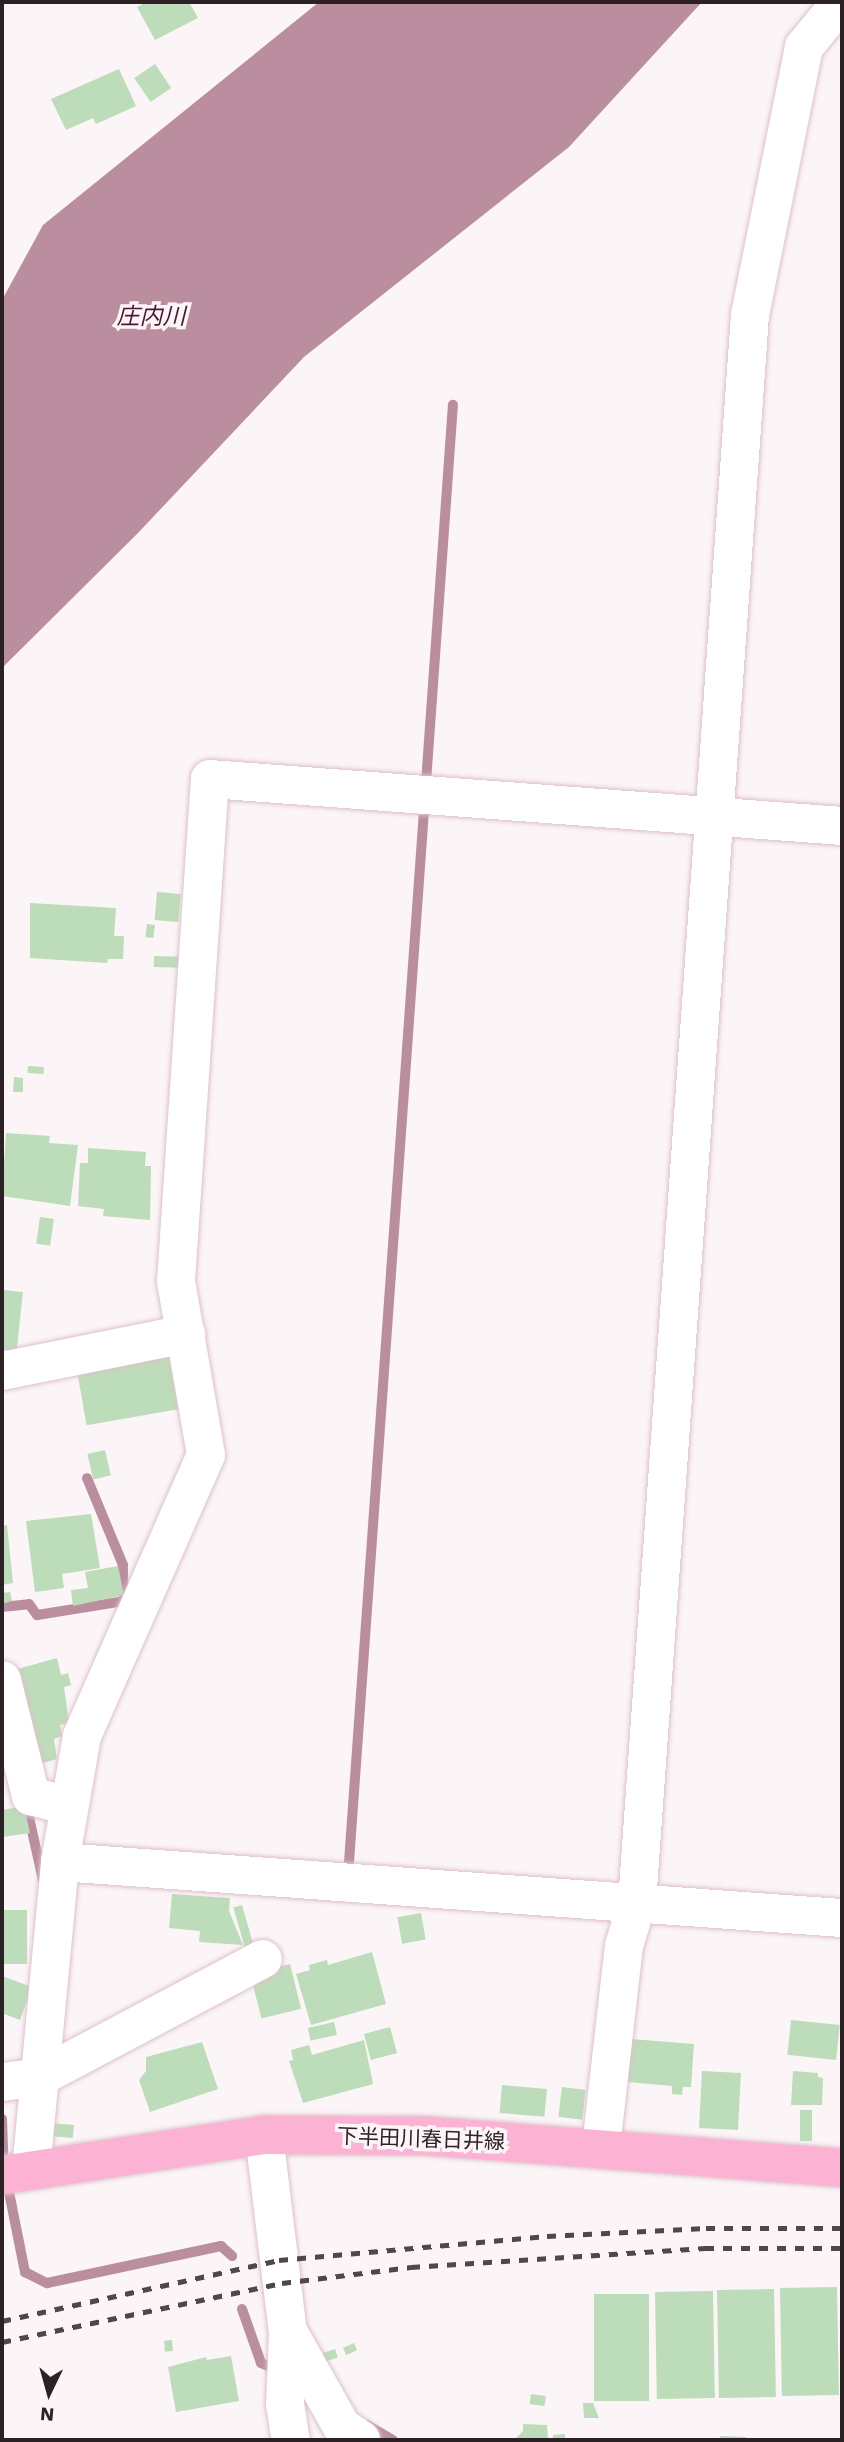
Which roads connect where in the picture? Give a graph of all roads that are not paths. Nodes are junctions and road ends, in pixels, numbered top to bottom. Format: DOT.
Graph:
graph roads {
  1 [pos="841,2"];
  2 [pos="716,817"];
  3 [pos="842,826"];
  4 [pos="186,1334"];
  5 [pos="2,1371"];
  6 [pos="2,1679"];
  7 [pos="69,1806"];
  8 [pos="60,1862"];
  9 [pos="637,1903"];
  10 [pos="842,1918"];
  11 [pos="263,1959"];
  12 [pos="40,2077"];
  13 [pos="2,2082"];
  14 [pos="264,2135"];
  15 [pos="601,2147"];
  16 [pos="842,2168"];
  17 [pos="17,2173"];
  18 [pos="288,2333"];
  19 [pos="291,2440"];
  20 [pos="361,2440"];
  1 -- 2 [label="street"];
  2 -- 3 [label="street"];
  2 -- 4 [label="street"];
  2 -- 9 [label="street"];
  4 -- 5 [label="street"];
  4 -- 7 [label="street"];
  6 -- 7 [label="street"];
  7 -- 8 [label="street"];
  8 -- 9 [label="street"];
  8 -- 12 [label="street"];
  9 -- 10 [label="street"];
  9 -- 15 [label="street"];
  11 -- 12 [label="street"];
  12 -- 13 [label="street"];
  12 -- 17 [label="street"];
  14 -- 15 [label="main road, 下半田川春日井線"];
  14 -- 17 [label="main road, 下半田川春日井線"];
  14 -- 18 [label="street"];
  15 -- 16 [label="main road, 下半田川春日井線"];
  18 -- 19 [label="street"];
  18 -- 20 [label="street"];
}
